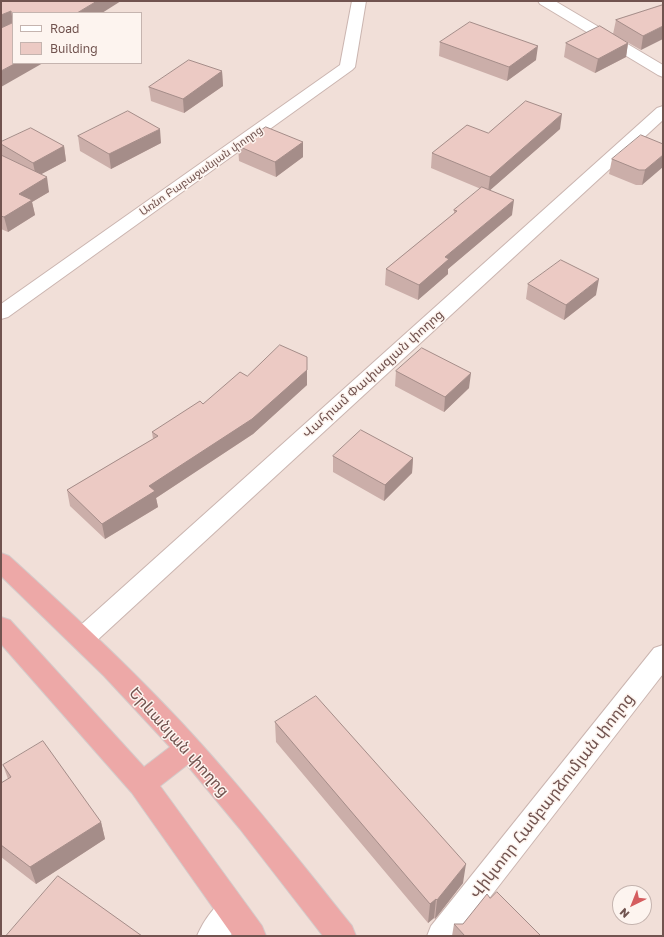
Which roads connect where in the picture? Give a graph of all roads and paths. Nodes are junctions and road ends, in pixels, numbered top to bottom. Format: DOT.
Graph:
graph roads {
  1 [pos="359,1"];
  2 [pos="545,1"];
  3 [pos="663,72"];
  4 [pos="663,111"];
  5 [pos="1,314"];
  6 [pos="1,562"];
  7 [pos="1,627"];
  8 [pos="82,638"];
  9 [pos="663,655"];
  10 [pos="188,749"];
  11 [pos="142,784"];
  12 [pos="232,910"];
  13 [pos="212,936"];
  14 [pos="251,936"];
  15 [pos="341,936"];
  16 [pos="442,936"];
  1 -- 5 [label="street, Առնո Բաբաջանյան փողոց"];
  2 -- 3 [label="street"];
  4 -- 8 [label="street, Վահրամ Փափազյան փողոց"];
  6 -- 8 [label="highway, Երևանյան փողոց"];
  7 -- 11 [label="highway"];
  8 -- 10 [label="highway, Երևանյան փողոց"];
  9 -- 16 [label="street, Վիկտոր Համբարձումյան փողոց"];
  10 -- 11 [label="highway"];
  10 -- 15 [label="highway, Երևանյան փողոց"];
  11 -- 12 [label="highway"];
  12 -- 13 [label="street"];
  12 -- 14 [label="highway"];
}
